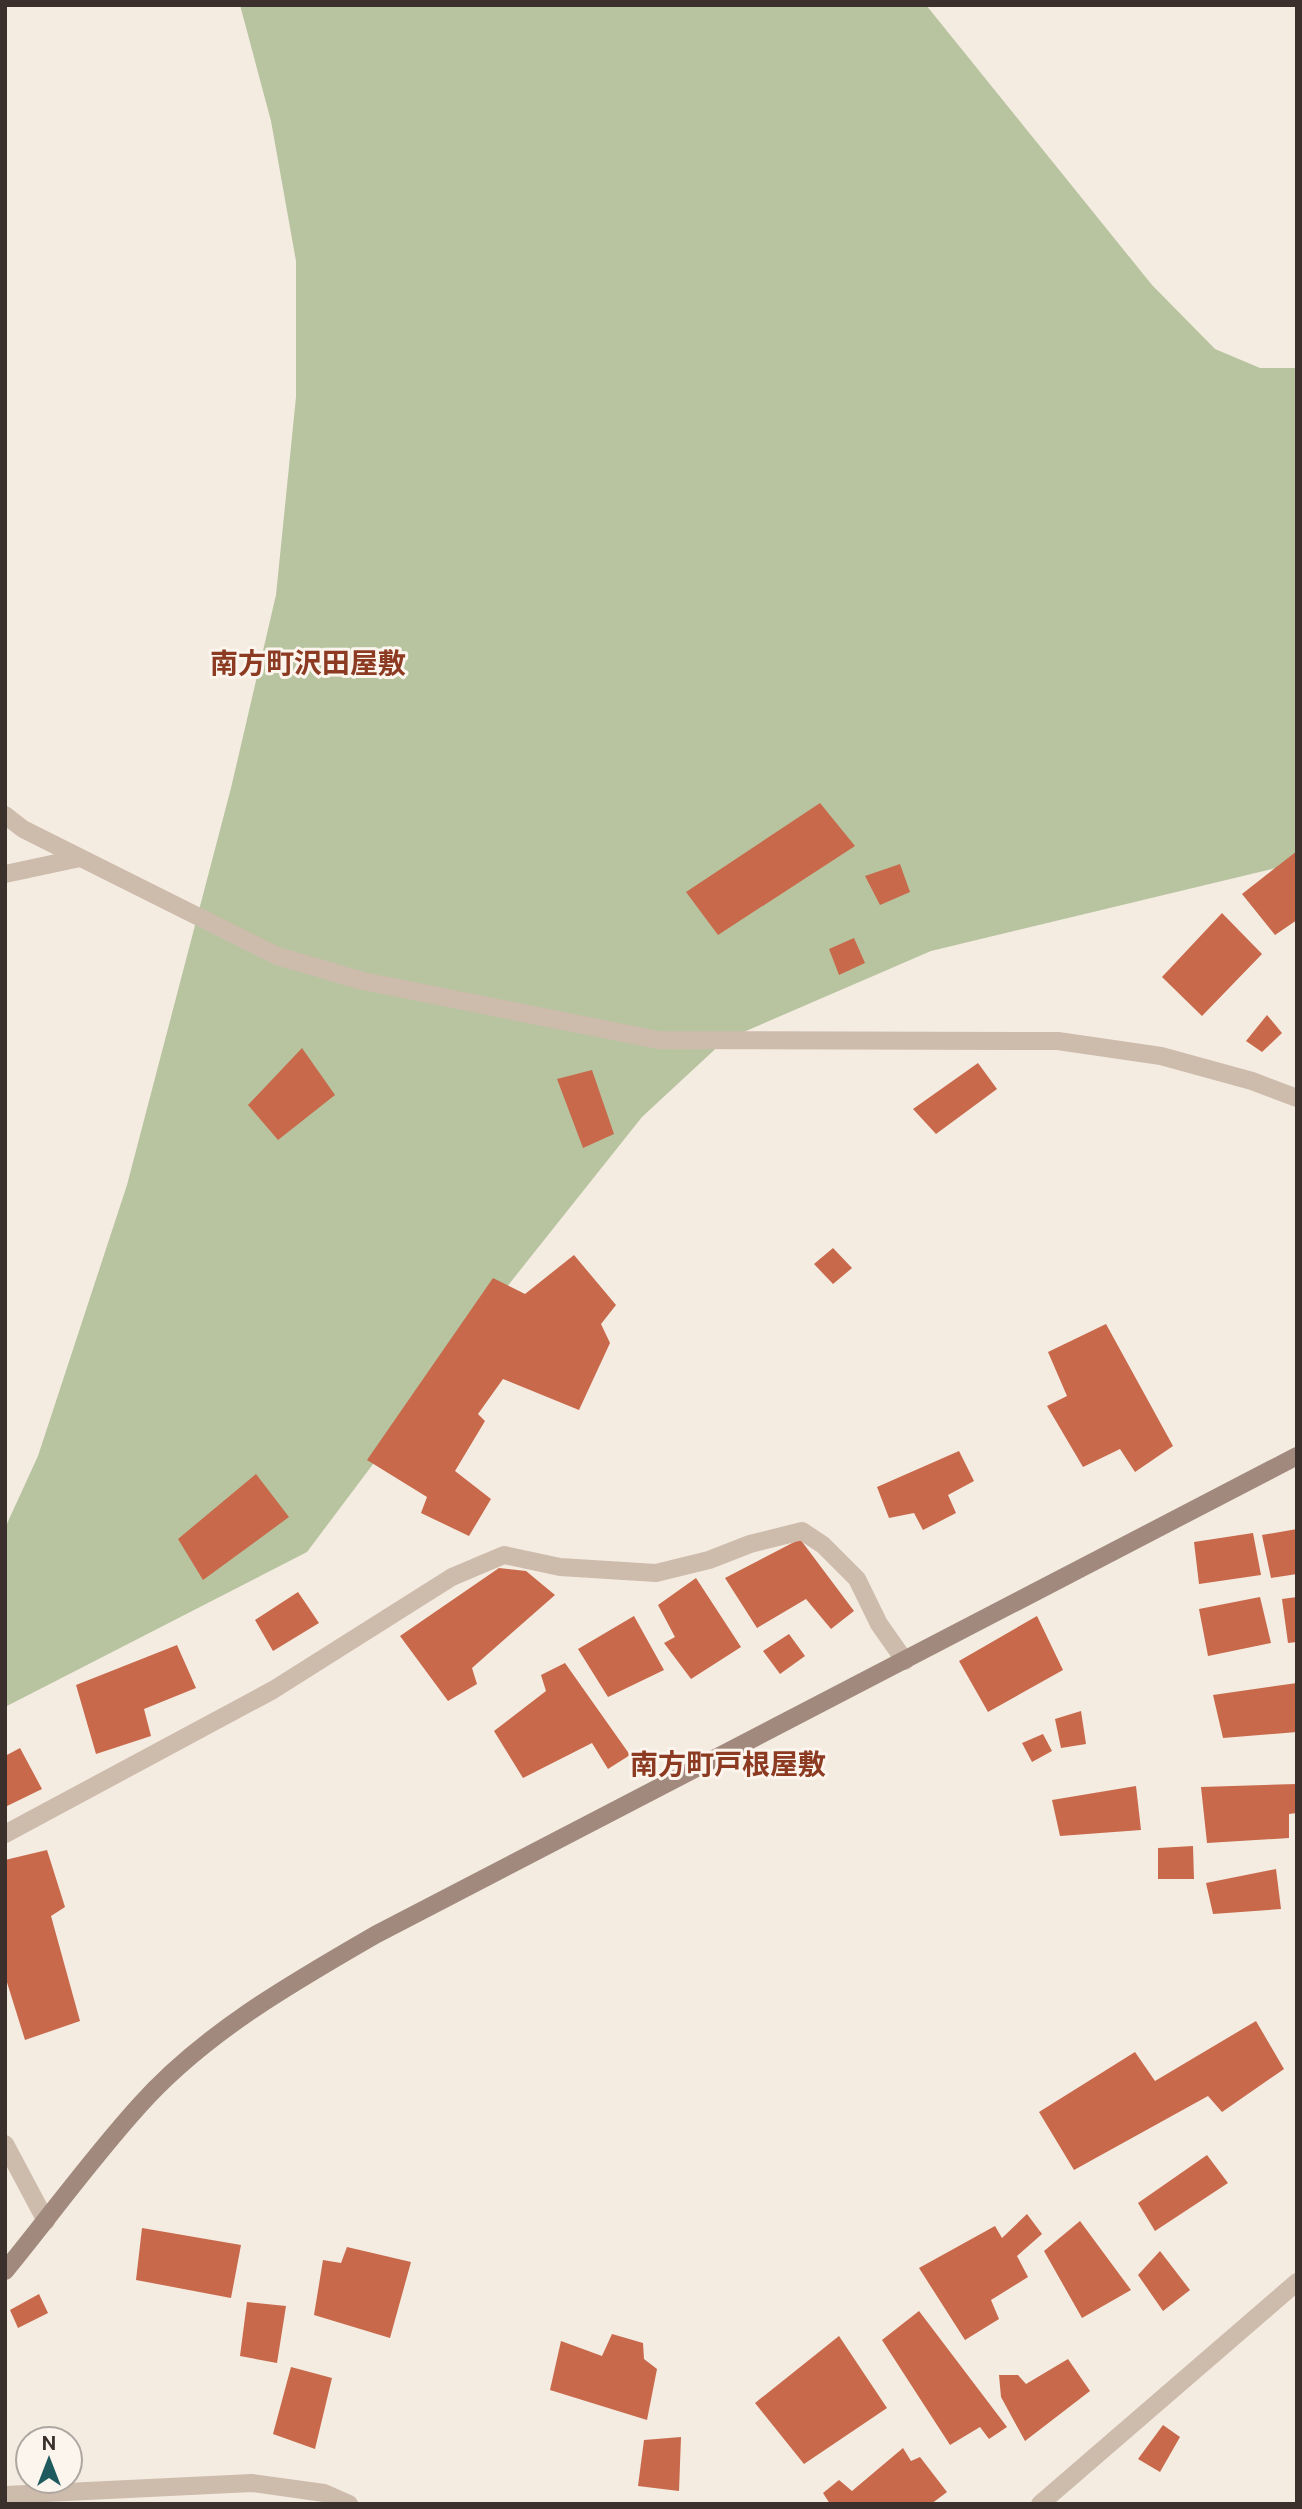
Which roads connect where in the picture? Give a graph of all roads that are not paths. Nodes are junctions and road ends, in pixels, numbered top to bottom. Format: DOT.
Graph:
graph roads {
  1 [pos="5,816"];
  2 [pos="80,858"];
  3 [pos="5,874"];
  4 [pos="1297,1098"];
  5 [pos="1297,1457"];
  6 [pos="905,1661"];
  7 [pos="5,1835"];
  8 [pos="5,2144"];
  9 [pos="46,2221"];
  10 [pos="5,2271"];
  11 [pos="1297,2282"];
  12 [pos="5,2495"];
  13 [pos="349,2504"];
  14 [pos="1040,2504"];
  1 -- 2 [label="street"];
  2 -- 3 [label="street"];
  2 -- 4 [label="street"];
  5 -- 6 [label="street"];
  6 -- 7 [label="street"];
  6 -- 9 [label="street"];
  8 -- 9 [label="street"];
  9 -- 10 [label="street"];
  11 -- 14 [label="street"];
  12 -- 13 [label="street"];
}
